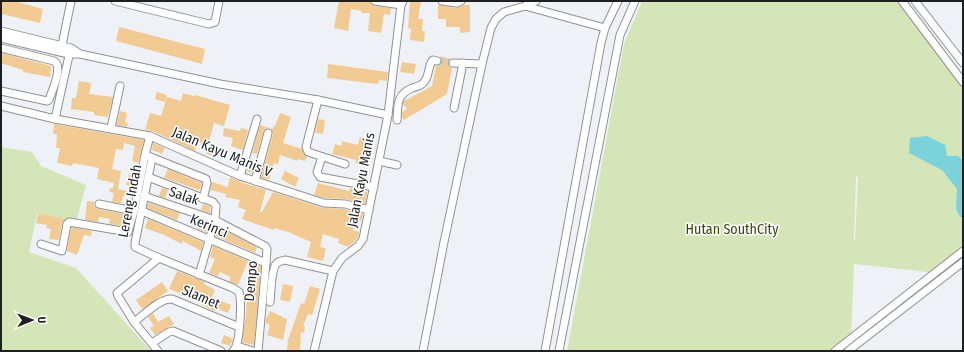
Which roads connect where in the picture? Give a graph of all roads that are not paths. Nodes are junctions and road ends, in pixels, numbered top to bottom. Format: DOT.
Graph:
graph roads {
  1 [pos="71,1"];
  2 [pos="116,1"];
  3 [pos="219,1"];
  4 [pos="375,1"];
  5 [pos="442,1"];
  6 [pos="461,1"];
  7 [pos="536,1"];
  8 [pos="618,1"];
  9 [pos="635,1"];
  10 [pos="902,1"];
  11 [pos="915,1"];
  12 [pos="402,3"];
  13 [pos="525,6"];
  14 [pos="605,28"];
  15 [pos="1,31"];
  16 [pos="1,38"];
  17 [pos="1,48"];
  18 [pos="61,49"];
  19 [pos="70,51"];
  20 [pos="437,60"];
  21 [pos="453,63"];
  22 [pos="463,63"];
  23 [pos="963,63"];
  24 [pos="482,64"];
  25 [pos="963,82"];
  26 [pos="120,86"];
  27 [pos="1,91"];
  28 [pos="318,100"];
  29 [pos="1,106"];
  30 [pos="454,108"];
  31 [pos="388,115"];
  32 [pos="55,119"];
  33 [pos="257,120"];
  34 [pos="397,120"];
  35 [pos="111,128"];
  36 [pos="268,133"];
  37 [pos="150,136"];
  38 [pos="148,156"];
  39 [pos="322,157"];
  40 [pos="379,161"];
  41 [pos="345,164"];
  42 [pos="397,165"];
  43 [pos="240,176"];
  44 [pos="148,177"];
  45 [pos="255,181"];
  46 [pos="374,187"];
  47 [pos="144,196"];
  48 [pos="203,199"];
  49 [pos="99,204"];
  50 [pos="370,210"];
  51 [pos="134,211"];
  52 [pos="142,211"];
  53 [pos="215,220"];
  54 [pos="208,240"];
  55 [pos="41,244"];
  56 [pos="963,252"];
  57 [pos="159,258"];
  58 [pos="963,262"];
  59 [pos="266,263"];
  60 [pos="333,271"];
  61 [pos="199,275"];
  62 [pos="270,302"];
  63 [pos="134,322"];
  64 [pos="239,328"];
  65 [pos="152,343"];
  66 [pos="235,348"];
  67 [pos="158,351"];
  68 [pos="222,351"];
  69 [pos="253,351"];
  70 [pos="258,351"];
  71 [pos="314,351"];
  72 [pos="424,351"];
  73 [pos="545,351"];
  74 [pos="559,351"];
  75 [pos="835,351"];
  76 [pos="848,351"];
  1 -- 18 [label="street"];
  2 -- 3 [label="street"];
  4 -- 12 [label="street"];
  5 -- 6 [label="street"];
  7 -- 13 [label="street"];
  8 -- 14 [label="street"];
  9 -- 74 [label="street"];
  10 -- 25 [label="street"];
  11 -- 23 [label="street"];
  12 -- 31 [label="street, Jalan Kayu Manis"];
  13 -- 14 [label="street"];
  13 -- 24 [label="street"];
  14 -- 73 [label="street"];
  15 -- 18 [label="street"];
  16 -- 18 [label="street"];
  17 -- 27 [label="street"];
  18 -- 19 [label="street"];
  19 -- 28 [label="street"];
  19 -- 32 [label="street"];
  20 -- 34 [label="street"];
  21 -- 22 [label="street"];
  22 -- 24 [label="street"];
  22 -- 30 [label="street"];
  24 -- 72 [label="street"];
  26 -- 35 [label="street"];
  28 -- 31 [label="street"];
  28 -- 39 [label="street"];
  29 -- 32 [label="street, Jalan Kayu Manis V"];
  31 -- 40 [label="street, Jalan Kayu Manis"];
  32 -- 35 [label="street, Jalan Kayu Manis V"];
  33 -- 43 [label="street"];
  35 -- 37 [label="street, Jalan Kayu Manis V"];
  36 -- 45 [label="street"];
  37 -- 38 [label="street"];
  37 -- 43 [label="street, Jalan Kayu Manis V"];
  38 -- 44 [label="street, Lereng Indah"];
  38 -- 48 [label="street"];
  38 -- 51 [label="street"];
  39 -- 41 [label="street"];
  39 -- 46 [label="street"];
  40 -- 42 [label="street"];
  40 -- 46 [label="street, Jalan Kayu Manis"];
  43 -- 45 [label="street, Jalan Kayu Manis V"];
  44 -- 47 [label="street, Lereng Indah"];
  44 -- 48 [label="street"];
  45 -- 50 [label="street, Jalan Kayu Manis V"];
  46 -- 50 [label="street, Jalan Kayu Manis"];
  47 -- 52 [label="street, Lereng Indah"];
  47 -- 53 [label="street, Salak"];
  48 -- 53 [label="street"];
  49 -- 51 [label="street"];
  50 -- 60 [label="street, Jalan Kayu Manis"];
  51 -- 55 [label="street"];
  52 -- 54 [label="street, Kerinci"];
  52 -- 57 [label="street, Lereng Indah"];
  53 -- 54 [label="street"];
  53 -- 59 [label="street, Dempo"];
  54 -- 59 [label="street, Kerinci"];
  54 -- 61 [label="street"];
  56 -- 75 [label="street"];
  57 -- 61 [label="street, Lereng Indah"];
  57 -- 63 [label="street"];
  58 -- 76 [label="street"];
  59 -- 70 [label="street, Dempo"];
  60 -- 62 [label="street"];
  60 -- 71 [label="street, Jalan Kayu Manis"];
  61 -- 64 [label="street, Lereng Indah"];
  63 -- 64 [label="street, Slamet"];
  63 -- 65 [label="street"];
  64 -- 66 [label="street, Lereng Indah"];
  65 -- 67 [label="street"];
  65 -- 68 [label="street"];
  66 -- 69 [label="street"];
}
